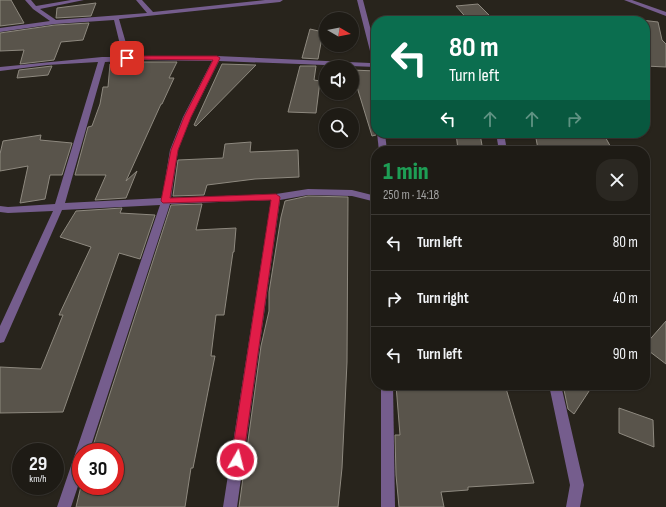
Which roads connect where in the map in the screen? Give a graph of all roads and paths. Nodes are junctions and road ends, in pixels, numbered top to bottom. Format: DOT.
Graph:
graph roads {
  1 [pos="28,0"];
  2 [pos="81,0"];
  3 [pos="139,0"];
  4 [pos="280,0"];
  5 [pos="360,0"];
  6 [pos="626,0"];
  7 [pos="263,1"];
  8 [pos="35,8"];
  9 [pos="151,14"];
  10 [pos="666,14"];
  11 [pos="116,18"];
  12 [pos="55,22"];
  13 [pos="0,30"];
  14 [pos="371,47"];
  15 [pos="127,58"];
  16 [pos="217,58"];
  17 [pos="102,59"];
  18 [pos="371,65"];
  19 [pos="0,69"];
  20 [pos="276,197"];
  21 [pos="371,198"];
  22 [pos="166,201"];
  23 [pos="59,206"];
  24 [pos="0,209"];
  25 [pos="0,338"];
  26 [pos="387,390"];
  27 [pos="556,390"];
  28 [pos="85,443"];
  29 [pos="72,483"];
  30 [pos="64,507"];
  31 [pos="230,507"];
  32 [pos="388,507"];
  33 [pos="573,507"];
  1 -- 8 [label="street"];
  2 -- 8 [label="street"];
  3 -- 9 [label="street"];
  4 -- 7 [label="street"];
  5 -- 14 [label="street"];
  6 -- 10 [label="street"];
  7 -- 9 [label="street"];
  8 -- 12 [label="street"];
  9 -- 11 [label="street"];
  11 -- 12 [label="street"];
  11 -- 15 [label="street"];
  12 -- 13 [label="street"];
  15 -- 16 [label="street"];
  15 -- 17 [label="street"];
  16 -- 18 [label="street"];
  16 -- 22 [label="street"];
  17 -- 19 [label="street"];
  17 -- 23 [label="street"];
  20 -- 21 [label="street"];
  20 -- 22 [label="street"];
  20 -- 31 [label="street"];
  22 -- 23 [label="street"];
  22 -- 28 [label="street"];
  23 -- 24 [label="street"];
  23 -- 25 [label="street"];
  26 -- 32 [label="street"];
  27 -- 33 [label="street"];
  29 -- 30 [label="street"];
}
